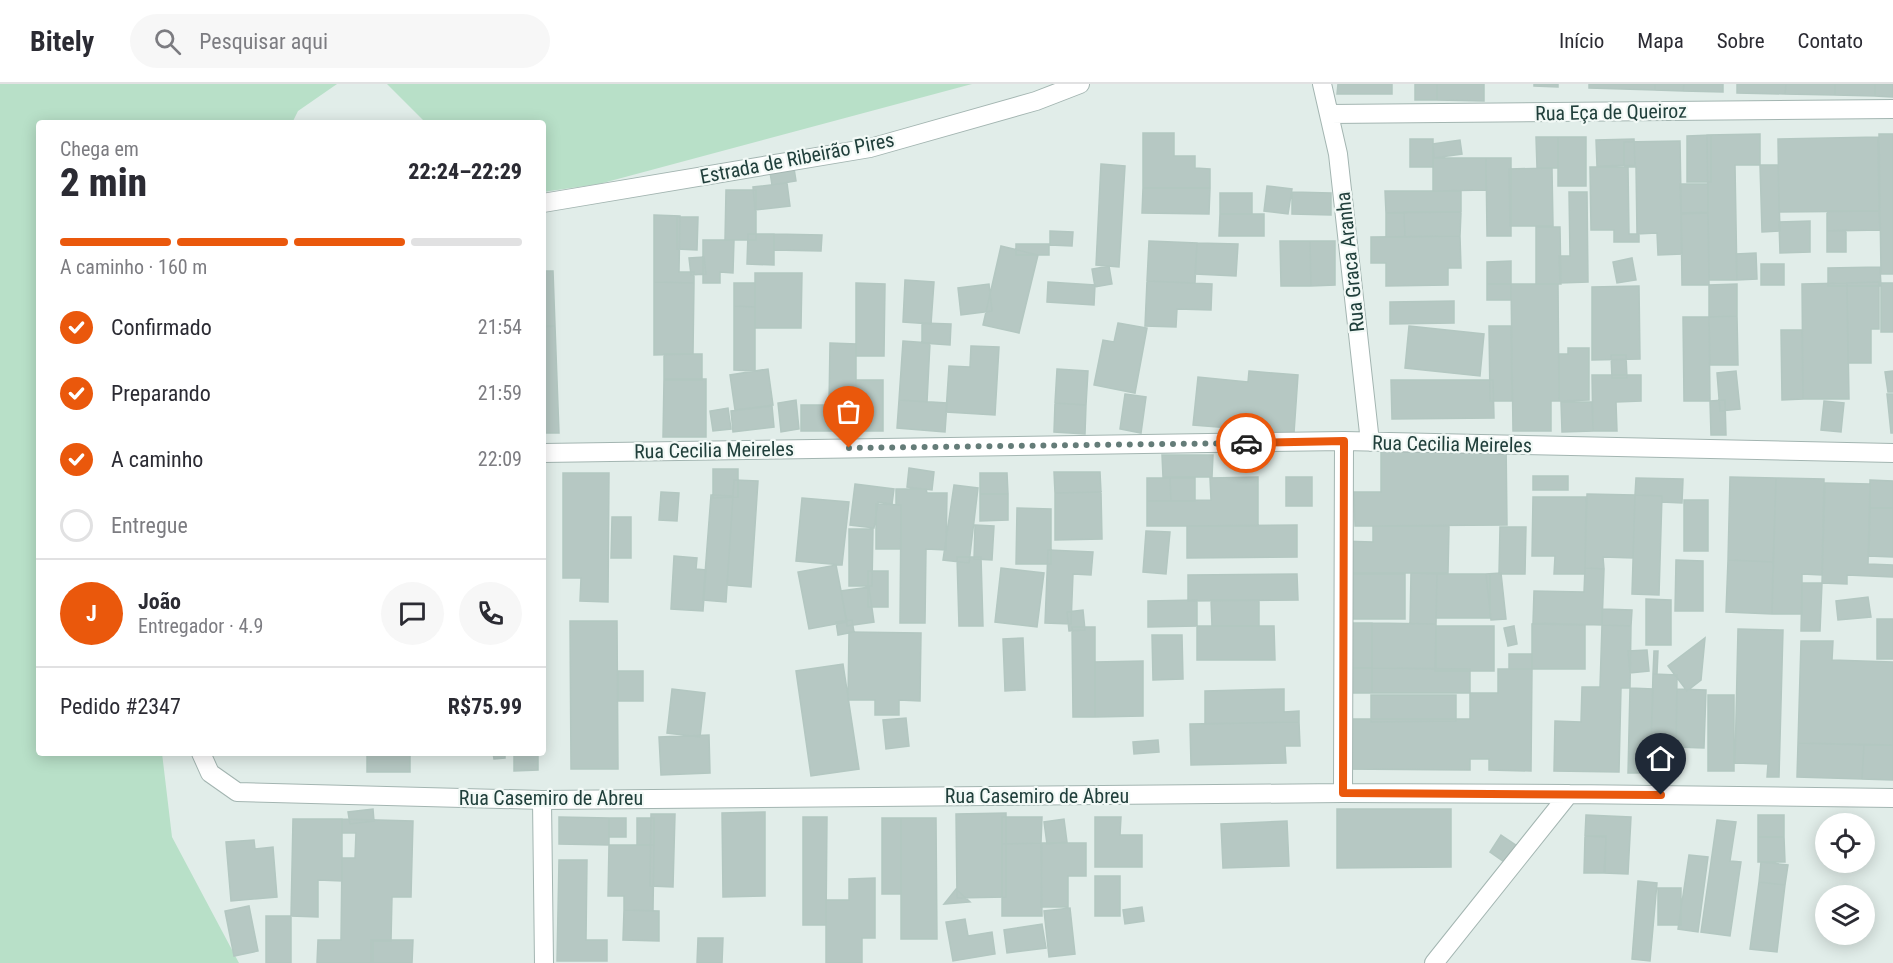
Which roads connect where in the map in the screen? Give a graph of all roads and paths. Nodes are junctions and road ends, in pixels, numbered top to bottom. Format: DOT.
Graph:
graph roads {
  1 [pos="1080,84"];
  2 [pos="1322,84"];
  3 [pos="1893,109"];
  4 [pos="1330,114"];
  5 [pos="546,202"];
  6 [pos="1344,441"];
  7 [pos="1370,442"];
  8 [pos="546,453"];
  9 [pos="1893,453"];
  10 [pos="202,756"];
  11 [pos="1343,793"];
  12 [pos="1569,794"];
  13 [pos="1893,798"];
  14 [pos="542,800"];
  15 [pos="544,963"];
  16 [pos="1434,963"];
  1 -- 5 [label="street, Estrada de Ribeirão Pires"];
  2 -- 4 [label="street, Rua Graca Aranha"];
  3 -- 4 [label="street, Rua Eça de Queiroz"];
  4 -- 7 [label="street, Rua Graca Aranha"];
  6 -- 7 [label="street, Rua Cecilia Meireles"];
  6 -- 8 [label="street, Rua Cecilia Meireles"];
  6 -- 11 [label="street"];
  7 -- 9 [label="street, Rua Cecilia Meireles"];
  10 -- 14 [label="street, Rua Casemiro de Abreu"];
  11 -- 12 [label="street, Rua Casemiro de Abreu"];
  11 -- 14 [label="street, Rua Casemiro de Abreu"];
  12 -- 13 [label="street, Rua Casemiro de Abreu"];
  12 -- 16 [label="street"];
  14 -- 15 [label="street"];
}
